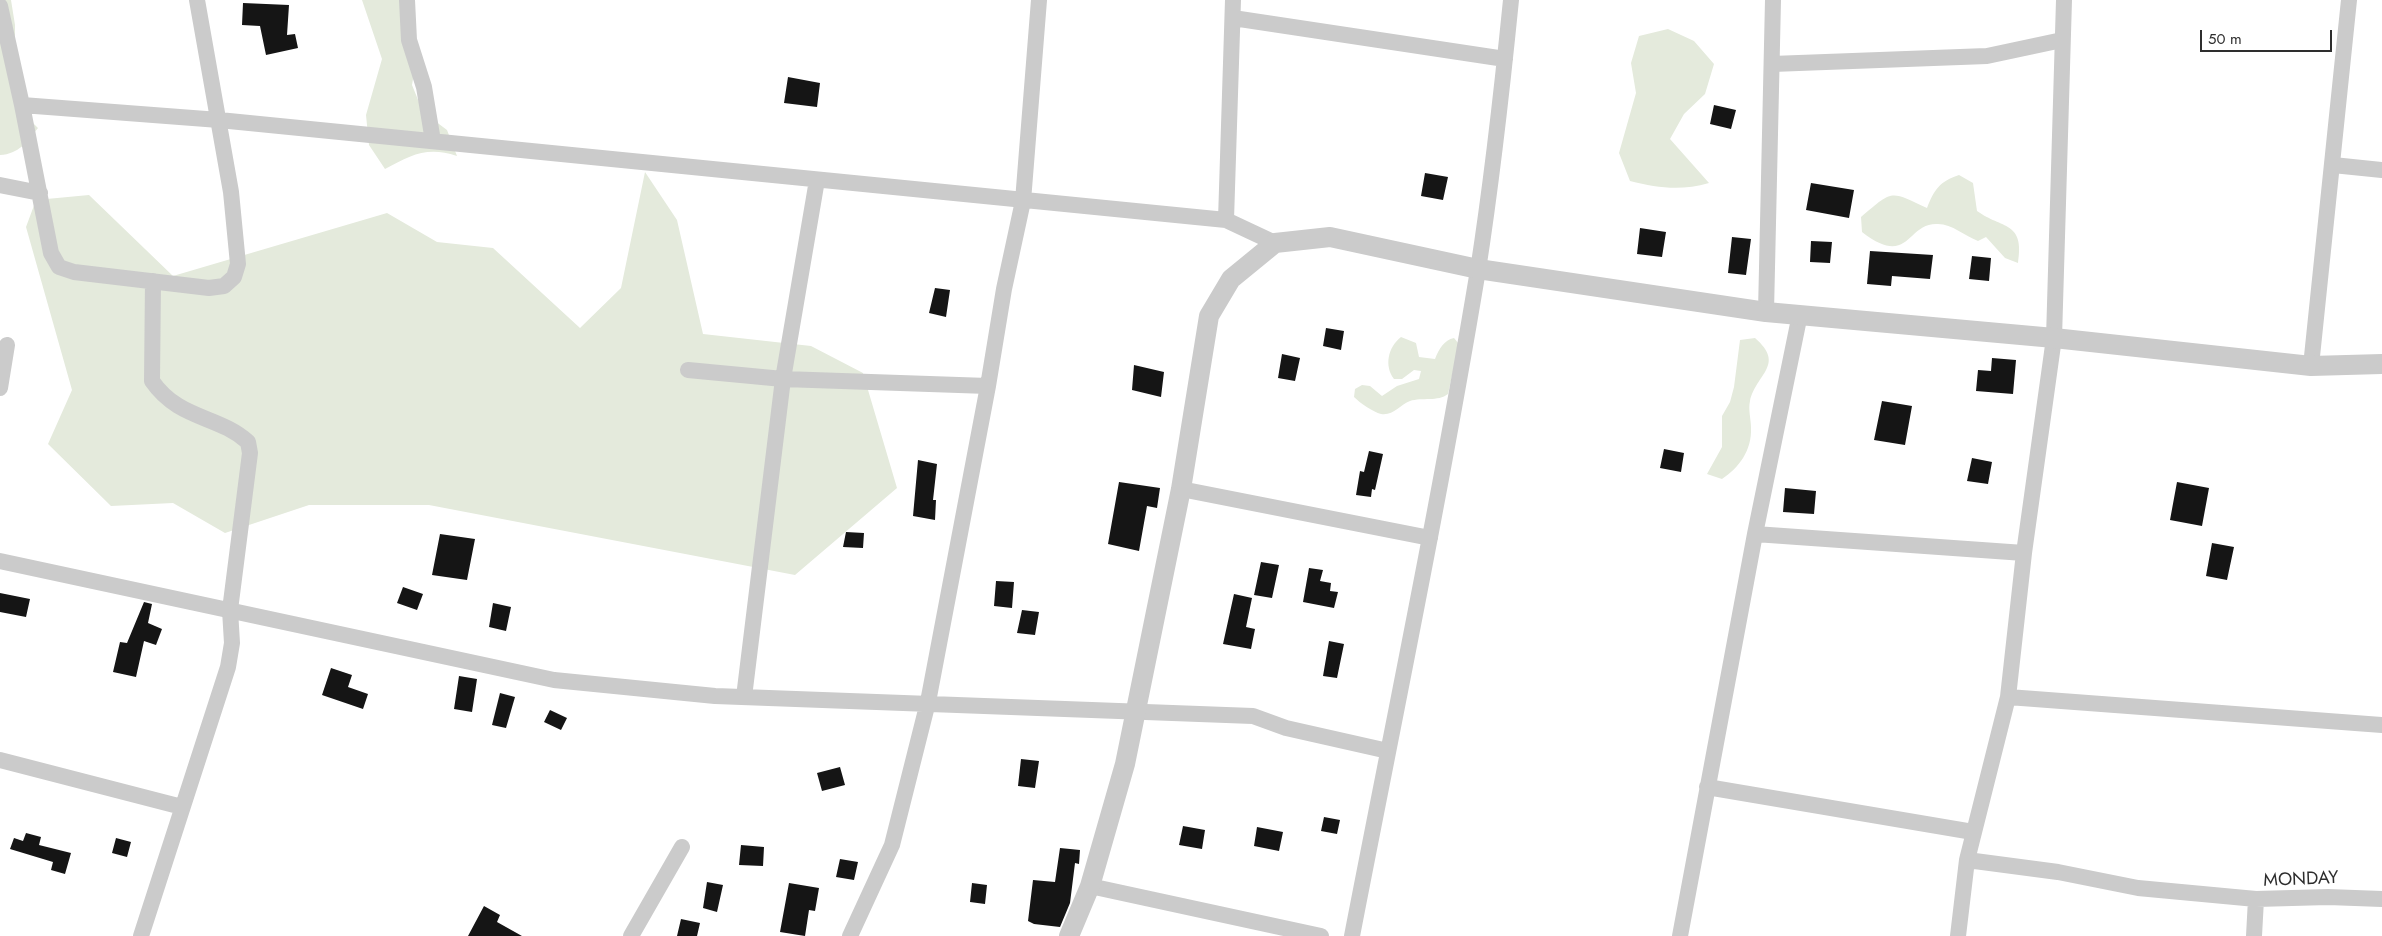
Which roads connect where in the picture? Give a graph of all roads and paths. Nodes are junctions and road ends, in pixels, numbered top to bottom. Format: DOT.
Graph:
graph roads {
  1 [pos="197,0"];
  2 [pos="407,0"];
  3 [pos="1039,0"];
  4 [pos="1233,0"];
  5 [pos="1511,0"];
  6 [pos="1773,0"];
  7 [pos="2064,0"];
  8 [pos="2348,0"];
  9 [pos="0,6"];
  10 [pos="1233,18"];
  11 [pos="2062,40"];
  12 [pos="1505,59"];
  13 [pos="1772,64"];
  14 [pos="22,105"];
  15 [pos="219,120"];
  16 [pos="434,141"];
  17 [pos="2332,165"];
  18 [pos="2382,170"];
  19 [pos="817,180"];
  20 [pos="0,185"];
  21 [pos="40,193"];
  22 [pos="1023,201"];
  23 [pos="1226,220"];
  24 [pos="1275,243"];
  25 [pos="1478,269"];
  26 [pos="153,281"];
  27 [pos="1766,312"];
  28 [pos="1800,314"];
  29 [pos="2054,338"];
  30 [pos="7,346"];
  31 [pos="2382,364"];
  32 [pos="2311,366"];
  33 [pos="688,370"];
  34 [pos="783,379"];
  35 [pos="988,386"];
  36 [pos="0,388"];
  37 [pos="1181,489"];
  38 [pos="1755,534"];
  39 [pos="1430,538"];
  40 [pos="2024,553"];
  41 [pos="0,561"];
  42 [pos="230,610"];
  43 [pos="744,697"];
  44 [pos="2008,697"];
  45 [pos="928,702"];
  46 [pos="1136,712"];
  47 [pos="2382,725"];
  48 [pos="1388,751"];
  49 [pos="0,760"];
  50 [pos="1708,787"];
  51 [pos="182,807"];
  52 [pos="1973,832"];
  53 [pos="682,847"];
  54 [pos="1967,860"];
  55 [pos="1090,886"];
  56 [pos="2256,899"];
  57 [pos="2382,899"];
  58 [pos="141,936"];
  59 [pos="631,936"];
  60 [pos="850,936"];
  61 [pos="1069,936"];
  62 [pos="1321,936"];
  63 [pos="1352,936"];
  64 [pos="1680,936"];
  65 [pos="1958,936"];
  66 [pos="2254,936"];
  1 -- 15 [label="street"];
  2 -- 16 [label="street"];
  3 -- 22 [label="street"];
  4 -- 10 [label="street"];
  5 -- 12 [label="street"];
  6 -- 13 [label="street"];
  7 -- 11 [label="street"];
  8 -- 17 [label="street"];
  9 -- 14 [label="street"];
  10 -- 12 [label="street"];
  10 -- 23 [label="street"];
  11 -- 13 [label="street"];
  11 -- 29 [label="street"];
  12 -- 25 [label="street"];
  13 -- 27 [label="street"];
  14 -- 15 [label="street"];
  14 -- 21 [label="street"];
  15 -- 16 [label="street"];
  15 -- 26 [label="street"];
  16 -- 19 [label="street"];
  17 -- 18 [label="street"];
  17 -- 32 [label="street"];
  19 -- 22 [label="street"];
  19 -- 34 [label="street"];
  20 -- 21 [label="street"];
  21 -- 26 [label="street"];
  22 -- 23 [label="street"];
  22 -- 35 [label="street"];
  23 -- 24 [label="street"];
  24 -- 25 [label="street"];
  24 -- 37 [label="street"];
  25 -- 27 [label="street"];
  25 -- 39 [label="street"];
  26 -- 42 [label="street"];
  27 -- 28 [label="street"];
  28 -- 29 [label="street"];
  28 -- 38 [label="street"];
  29 -- 32 [label="street"];
  29 -- 40 [label="street"];
  30 -- 36 [label="street"];
  31 -- 32 [label="street"];
  33 -- 34 [label="street"];
  34 -- 35 [label="street"];
  34 -- 43 [label="street"];
  35 -- 45 [label="street"];
  37 -- 39 [label="street"];
  37 -- 46 [label="street"];
  38 -- 40 [label="street"];
  38 -- 50 [label="street"];
  39 -- 48 [label="street"];
  40 -- 44 [label="street"];
  41 -- 42 [label="street"];
  42 -- 43 [label="street"];
  42 -- 51 [label="street"];
  43 -- 45 [label="street"];
  44 -- 47 [label="street"];
  44 -- 52 [label="street"];
  45 -- 46 [label="street"];
  45 -- 60 [label="street"];
  46 -- 48 [label="street"];
  46 -- 55 [label="street"];
  48 -- 63 [label="street"];
  49 -- 51 [label="street"];
  50 -- 52 [label="street"];
  50 -- 64 [label="street"];
  51 -- 58 [label="street"];
  52 -- 54 [label="street"];
  53 -- 59 [label="street"];
  54 -- 56 [label="street"];
  54 -- 65 [label="street"];
  55 -- 61 [label="street"];
  55 -- 62 [label="street"];
  56 -- 57 [label="street, MONDAY"];
  56 -- 66 [label="street, MONDAY"];
}
